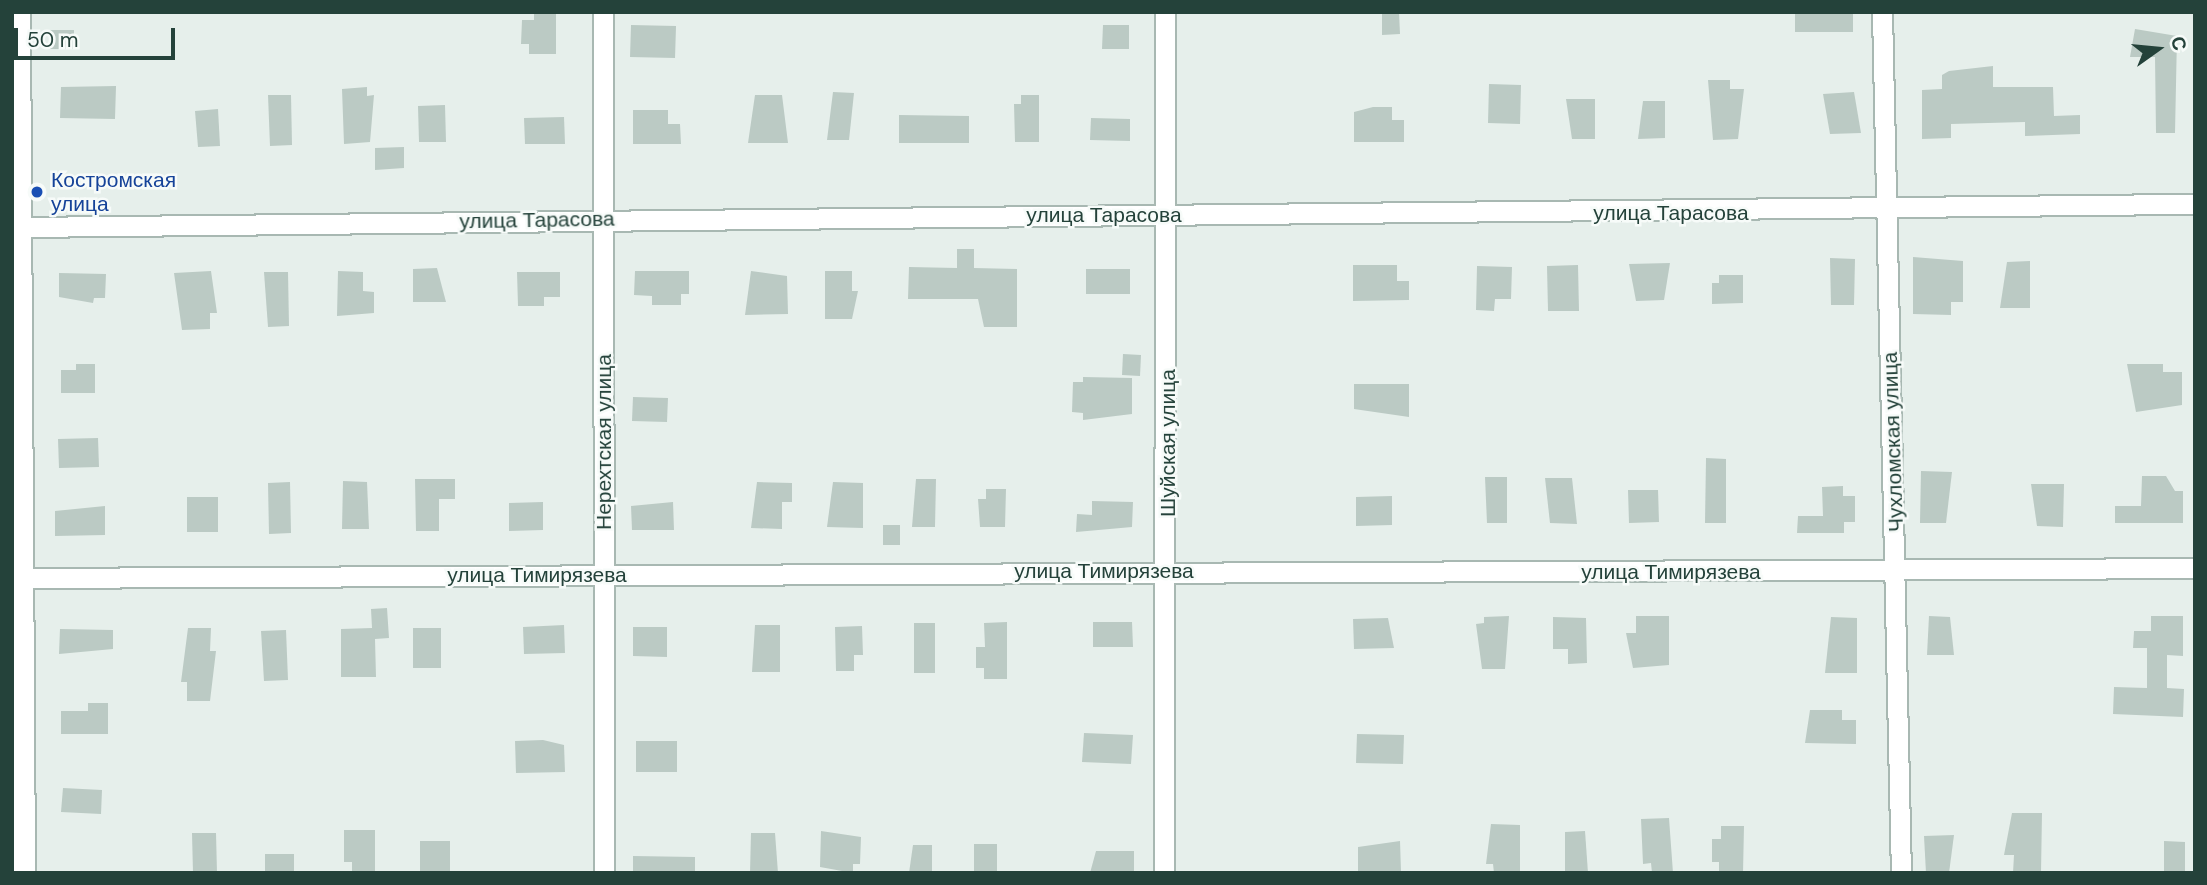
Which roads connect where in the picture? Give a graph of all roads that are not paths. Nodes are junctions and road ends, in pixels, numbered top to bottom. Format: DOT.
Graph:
graph roads {
  1 [pos="19,12"];
  2 [pos="603,12"];
  3 [pos="1165,12"];
  4 [pos="1882,12"];
  5 [pos="2195,204"];
  6 [pos="1885,212"];
  7 [pos="1167,215"];
  8 [pos="602,219"];
  9 [pos="16,227"];
  10 [pos="2195,568"];
  11 [pos="1169,570"];
  12 [pos="1898,573"];
  13 [pos="604,575"];
  14 [pos="17,578"];
  15 [pos="24,873"];
  16 [pos="604,873"];
  17 [pos="1164,873"];
  18 [pos="1901,873"];
  1 -- 9 [label="street"];
  2 -- 8 [label="street, Нерехтская улица"];
  3 -- 7 [label="street, Шуйская улица"];
  4 -- 6 [label="street, Чухломская улица"];
  5 -- 6 [label="street, улица Тарасова"];
  6 -- 7 [label="street, улица Тарасова"];
  6 -- 12 [label="street, Чухломская улица"];
  7 -- 8 [label="street, улица Тарасова"];
  7 -- 11 [label="street, Шуйская улица"];
  8 -- 9 [label="street, улица Тарасова"];
  8 -- 13 [label="street, Нерехтская улица"];
  9 -- 14 [label="street"];
  10 -- 12 [label="street, улица Тимирязева"];
  11 -- 12 [label="street, улица Тимирязева"];
  11 -- 13 [label="street, улица Тимирязева"];
  11 -- 17 [label="street, Шуйская улица"];
  12 -- 18 [label="street, Чухломская улица"];
  13 -- 14 [label="street, улица Тимирязева"];
  13 -- 16 [label="street, Нерехтская улица"];
  14 -- 15 [label="street"];
}
